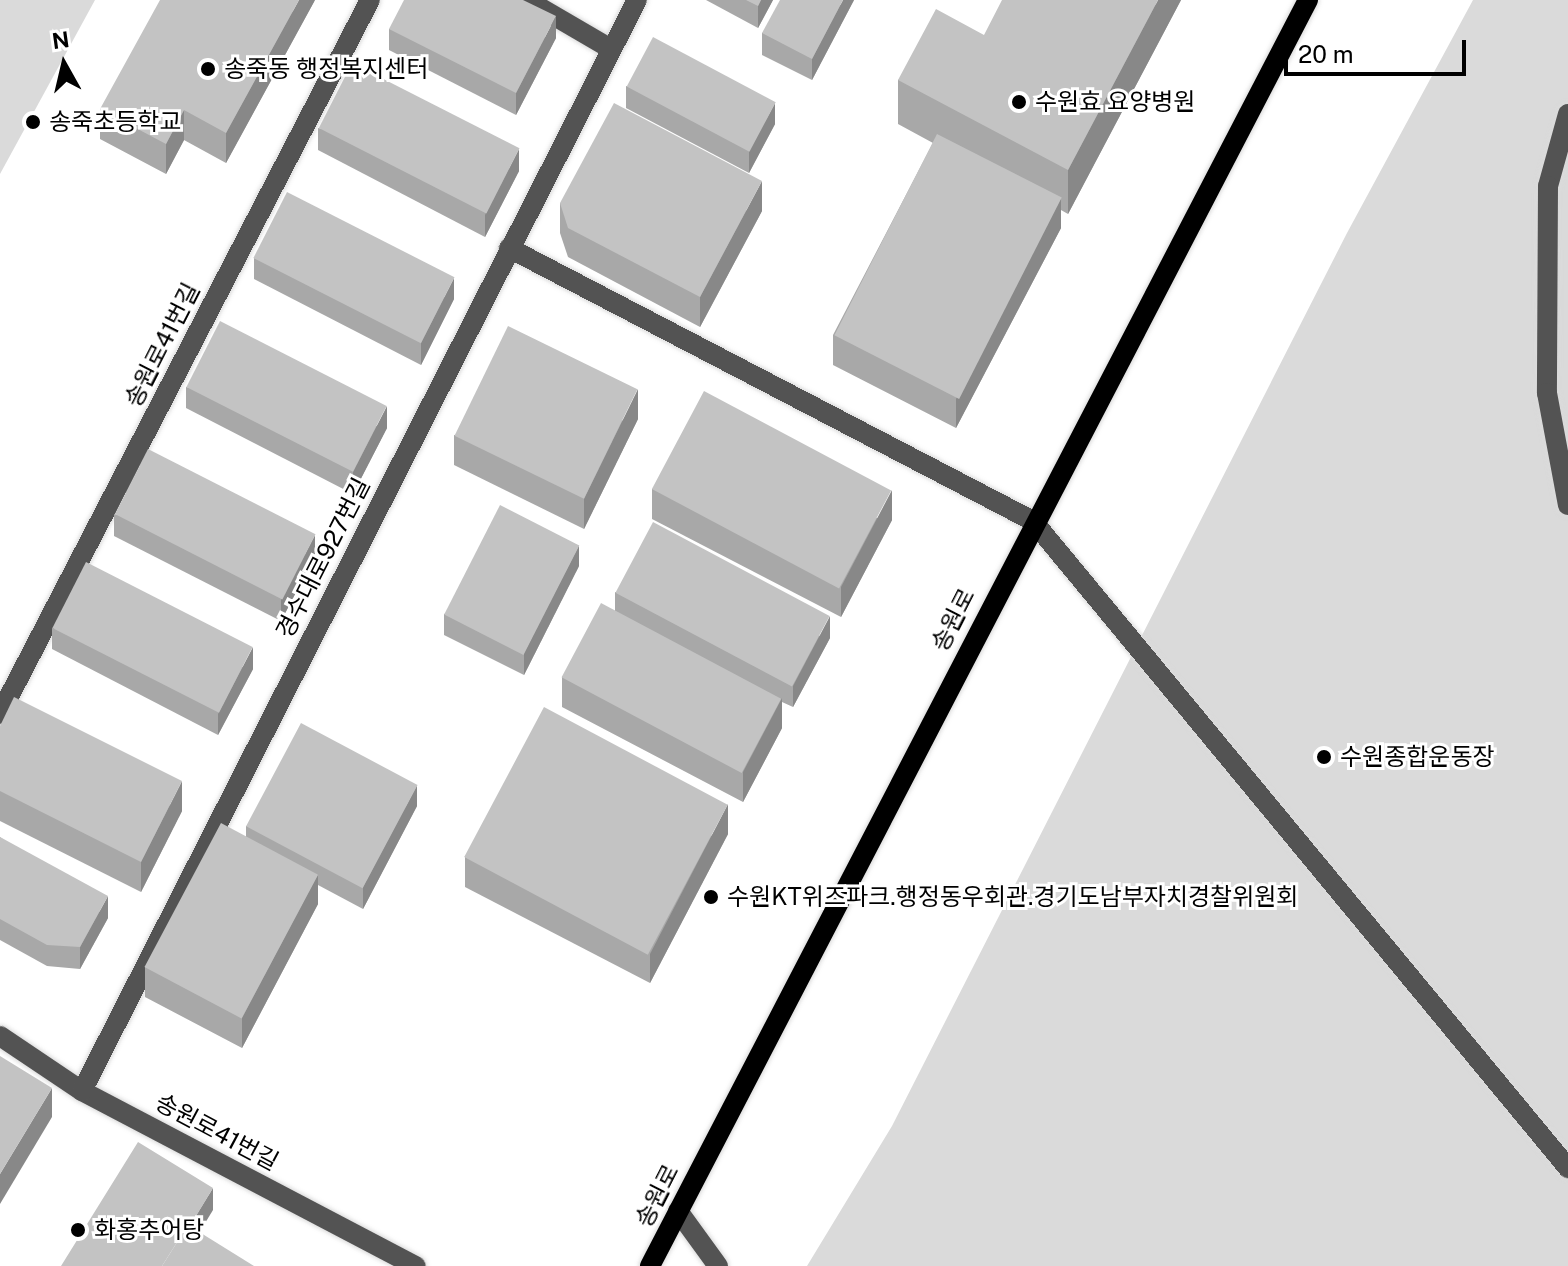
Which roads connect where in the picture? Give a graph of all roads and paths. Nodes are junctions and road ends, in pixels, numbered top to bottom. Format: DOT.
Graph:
graph roads {
  1 [pos="370,0"];
  2 [pos="527,0"];
  3 [pos="637,0"];
  4 [pos="1308,0"];
  5 [pos="611,49"];
  6 [pos="1568,114"];
  7 [pos="509,248"];
  8 [pos="1568,505"];
  9 [pos="1033,521"];
  10 [pos="0,714"];
  11 [pos="0,1036"];
  12 [pos="82,1091"];
  13 [pos="1568,1168"];
  14 [pos="678,1211"];
  15 [pos="416,1266"];
  16 [pos="650,1266"];
  17 [pos="718,1266"];
  1 -- 10 [label="street, 송원로41번길"];
  2 -- 5 [label="street"];
  3 -- 5 [label="street, 경수대로927번길"];
  4 -- 9 [label="main road, 송원로"];
  5 -- 7 [label="street, 경수대로927번길"];
  6 -- 8 [label="street"];
  7 -- 9 [label="street"];
  7 -- 12 [label="street, 경수대로927번길"];
  9 -- 13 [label="street"];
  9 -- 14 [label="main road, 송원로"];
  11 -- 12 [label="street, 송원로41번길"];
  12 -- 15 [label="street, 송원로41번길"];
  14 -- 16 [label="main road, 송원로"];
  14 -- 17 [label="street"];
}
